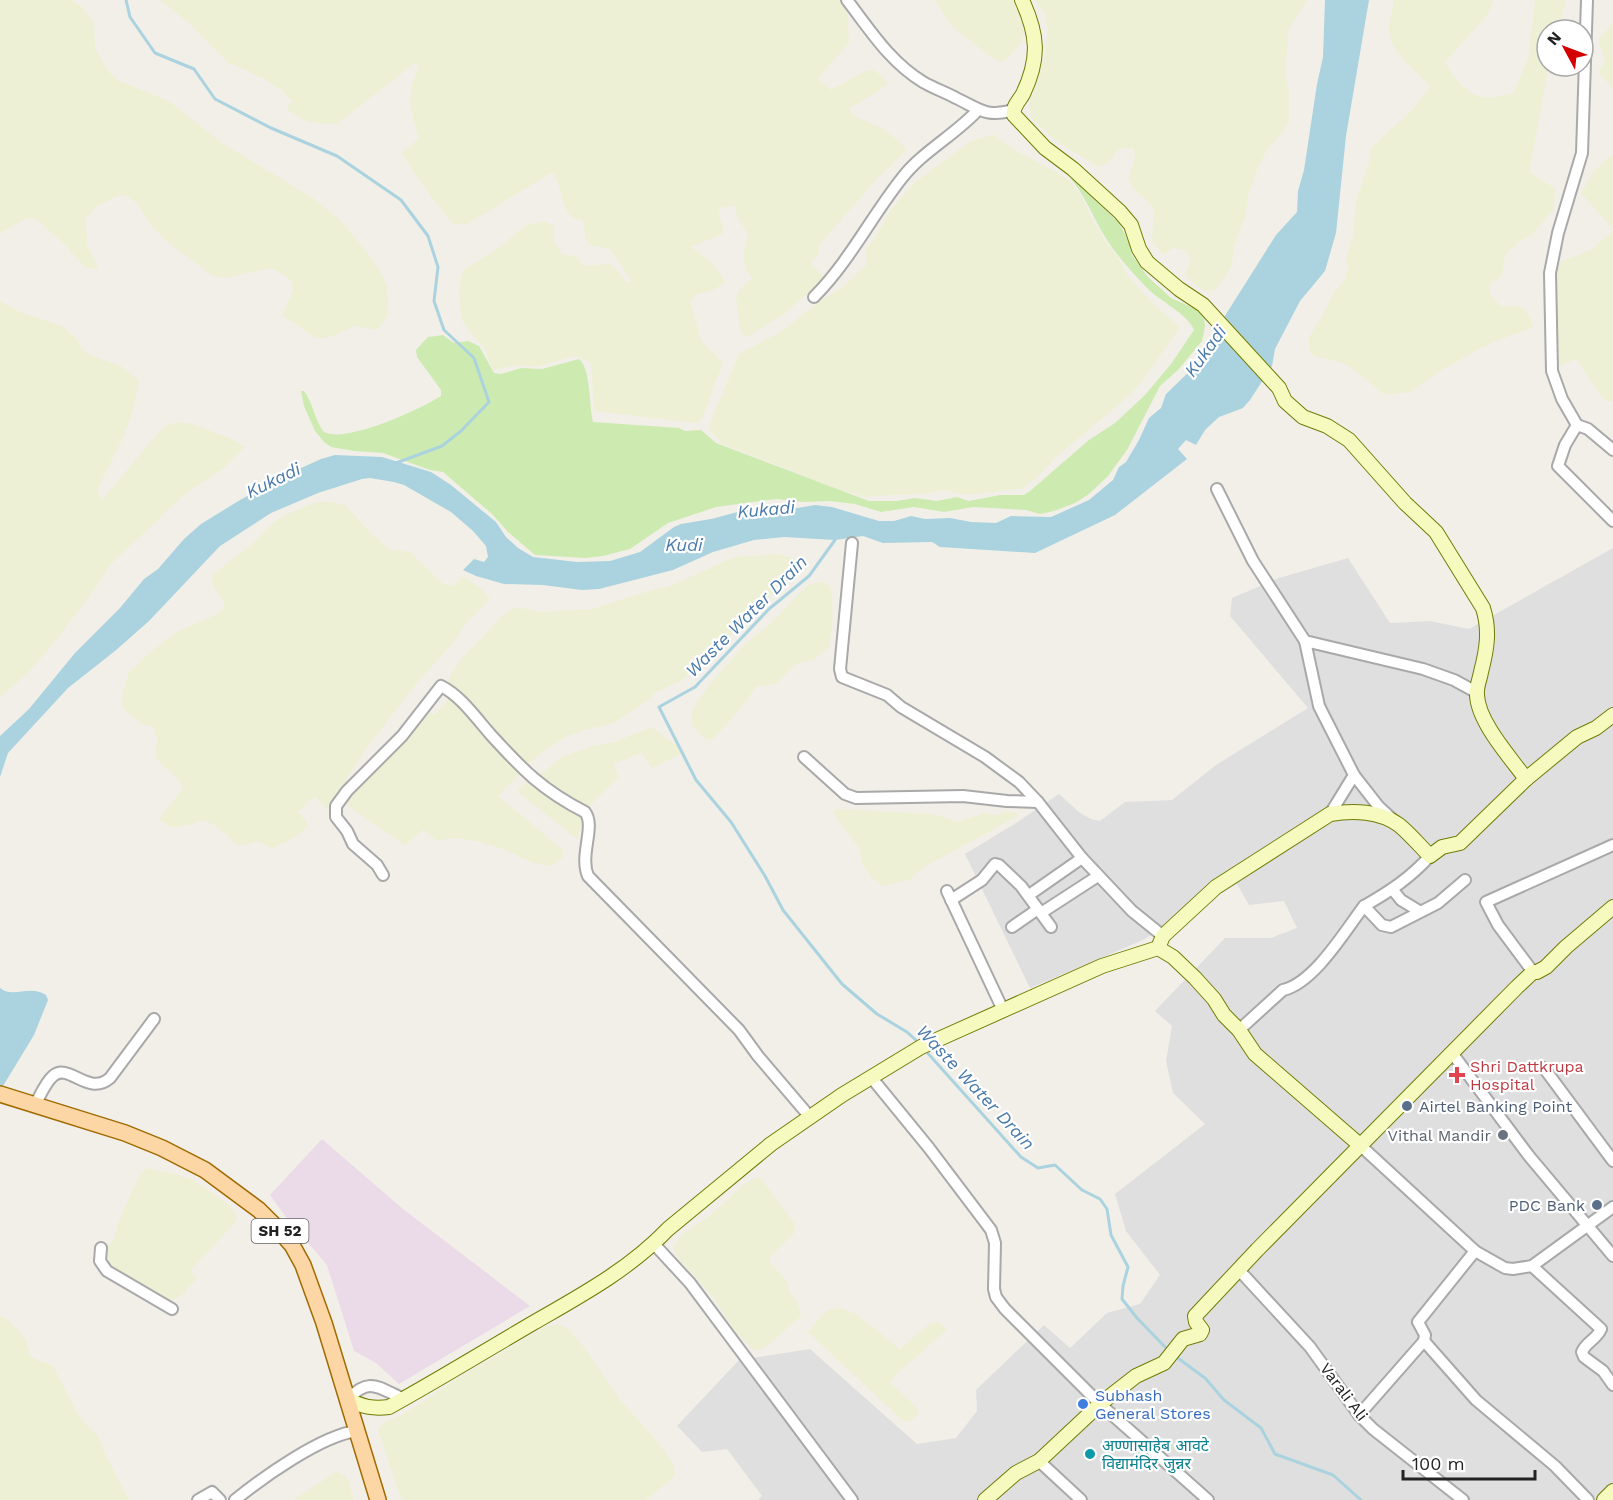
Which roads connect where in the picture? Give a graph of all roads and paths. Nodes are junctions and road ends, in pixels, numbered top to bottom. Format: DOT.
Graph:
graph roads {
  1 [pos="847,0"];
  2 [pos="1022,0"];
  3 [pos="1587,0"];
  4 [pos="978,110"];
  5 [pos="1013,110"];
  6 [pos="814,297"];
  7 [pos="1577,425"];
  8 [pos="1613,450"];
  9 [pos="1218,489"];
  10 [pos="1613,520"];
  11 [pos="852,543"];
  12 [pos="1305,641"];
  13 [pos="1476,692"];
  14 [pos="1613,715"];
  15 [pos="804,757"];
  16 [pos="1354,775"];
  17 [pos="1526,779"];
  18 [pos="1038,802"];
  19 [pos="1330,814"];
  20 [pos="1398,824"];
  21 [pos="1613,845"];
  22 [pos="1430,856"];
  23 [pos="1082,858"];
  24 [pos="383,874"];
  25 [pos="1098,876"];
  26 [pos="1465,880"];
  27 [pos="1393,890"];
  28 [pos="1029,895"];
  29 [pos="1364,906"];
  30 [pos="1613,907"];
  31 [pos="1040,911"];
  32 [pos="1419,911"];
  33 [pos="1012,927"];
  34 [pos="1050,927"];
  35 [pos="1161,942"];
  36 [pos="1533,972"];
  37 [pos="1003,1010"];
  38 [pos="154,1019"];
  39 [pos="1239,1030"];
  40 [pos="1452,1053"];
  41 [pos="1544,1068"];
  42 [pos="871,1077"];
  43 [pos="0,1094"];
  44 [pos="31,1104"];
  45 [pos="810,1117"];
  46 [pos="1613,1141"];
  47 [pos="1361,1146"];
  48 [pos="1604,1149"];
  49 [pos="1613,1161"];
  50 [pos="1613,1207"];
  51 [pos="1587,1225"];
  52 [pos="654,1244"];
  53 [pos="101,1248"];
  54 [pos="1475,1251"];
  55 [pos="1613,1256"];
  56 [pos="1532,1266"];
  57 [pos="1239,1270"];
  58 [pos="172,1309"];
  59 [pos="1424,1341"];
  60 [pos="1613,1385"];
  61 [pos="348,1398"];
  62 [pos="404,1399"];
  63 [pos="1100,1404"];
  64 [pos="1359,1415"];
  65 [pos="357,1431"];
  66 [pos="1039,1461"];
  67 [pos="1613,1491"];
  68 [pos="198,1500"];
  69 [pos="220,1500"];
  70 [pos="235,1500"];
  71 [pos="378,1500"];
  72 [pos="852,1500"];
  73 [pos="985,1500"];
  74 [pos="1082,1500"];
  75 [pos="1208,1500"];
  76 [pos="1463,1500"];
  77 [pos="1588,1500"];
  78 [pos="1604,1500"];
  1 -- 4 [label="street"];
  2 -- 5 [label="street"];
  3 -- 7 [label="street"];
  4 -- 5 [label="street"];
  4 -- 6 [label="street"];
  5 -- 13 [label="street"];
  7 -- 8 [label="street"];
  7 -- 10 [label="street"];
  9 -- 12 [label="street"];
  11 -- 18 [label="street"];
  12 -- 13 [label="street"];
  12 -- 16 [label="street"];
  13 -- 17 [label="street"];
  14 -- 17 [label="street"];
  15 -- 18 [label="street"];
  16 -- 19 [label="street"];
  16 -- 20 [label="street"];
  17 -- 22 [label="street"];
  18 -- 23 [label="street"];
  19 -- 20 [label="street"];
  19 -- 35 [label="street"];
  20 -- 22 [label="street"];
  21 -- 36 [label="street"];
  22 -- 27 [label="street"];
  23 -- 25 [label="street"];
  23 -- 28 [label="street"];
  24 -- 45 [label="street"];
  25 -- 31 [label="street"];
  25 -- 35 [label="street"];
  26 -- 32 [label="street"];
  27 -- 29 [label="street"];
  27 -- 32 [label="street"];
  28 -- 31 [label="street"];
  28 -- 37 [label="street"];
  29 -- 32 [label="street"];
  29 -- 39 [label="street"];
  30 -- 36 [label="street"];
  31 -- 33 [label="street"];
  31 -- 34 [label="street"];
  35 -- 37 [label="street"];
  35 -- 39 [label="street"];
  36 -- 40 [label="street"];
  37 -- 42 [label="street"];
  38 -- 44 [label="street"];
  39 -- 47 [label="street"];
  40 -- 47 [label="street"];
  40 -- 51 [label="street"];
  41 -- 48 [label="street"];
  42 -- 45 [label="street"];
  42 -- 63 [label="street"];
  43 -- 44 [label="main road"];
  44 -- 61 [label="main road, SH 52"];
  45 -- 52 [label="street"];
  46 -- 48 [label="street"];
  47 -- 54 [label="street"];
  47 -- 57 [label="street"];
  48 -- 49 [label="street"];
  50 -- 51 [label="street"];
  51 -- 55 [label="street"];
  51 -- 56 [label="street"];
  52 -- 62 [label="street"];
  52 -- 72 [label="street"];
  53 -- 58 [label="street"];
  54 -- 56 [label="street"];
  54 -- 59 [label="street"];
  56 -- 60 [label="street"];
  57 -- 63 [label="street"];
  57 -- 64 [label="street, Varali Ali"];
  59 -- 64 [label="street"];
  59 -- 77 [label="street"];
  61 -- 62 [label="street"];
  61 -- 62 [label="street"];
  61 -- 65 [label="main road, SH 52"];
  63 -- 66 [label="street"];
  63 -- 75 [label="street"];
  64 -- 76 [label="street, Varali Ali"];
  65 -- 70 [label="street"];
  65 -- 71 [label="main road, SH 52"];
  66 -- 73 [label="street"];
  66 -- 74 [label="street"];
  67 -- 78 [label="street"];
  68 -- 69 [label="street"];
}
